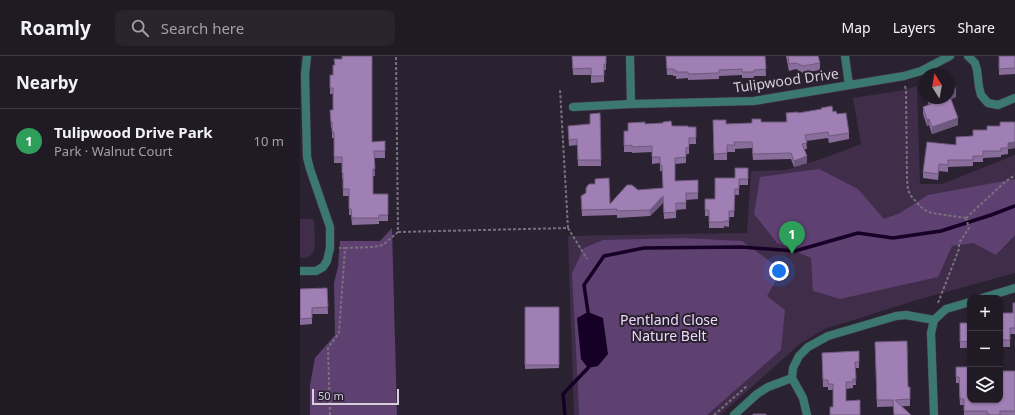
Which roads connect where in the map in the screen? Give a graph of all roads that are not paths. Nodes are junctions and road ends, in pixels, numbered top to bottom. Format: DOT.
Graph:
graph roads {
  1 [pos="306,56"];
  2 [pos="630,56"];
  3 [pos="845,56"];
  4 [pos="950,56"];
  5 [pos="968,56"];
  6 [pos="849,85"];
  7 [pos="1015,98"];
  8 [pos="631,104"];
  9 [pos="573,107"];
  10 [pos="300,271"];
  11 [pos="1015,288"];
  12 [pos="992,295"];
  13 [pos="967,303"];
  14 [pos="934,320"];
  15 [pos="792,378"];
  16 [pos="734,415"];
  17 [pos="807,415"];
  18 [pos="934,415"];
  1 -- 10 [label="street"];
  2 -- 8 [label="street"];
  3 -- 6 [label="street"];
  4 -- 6 [label="street, Tulipwood Drive"];
  5 -- 7 [label="street"];
  6 -- 8 [label="street, Tulipwood Drive"];
  8 -- 9 [label="street, Tulipwood Drive"];
  11 -- 12 [label="street"];
  13 -- 14 [label="street"];
  14 -- 15 [label="street"];
  14 -- 18 [label="street"];
  15 -- 16 [label="street"];
  15 -- 17 [label="street"];
}
